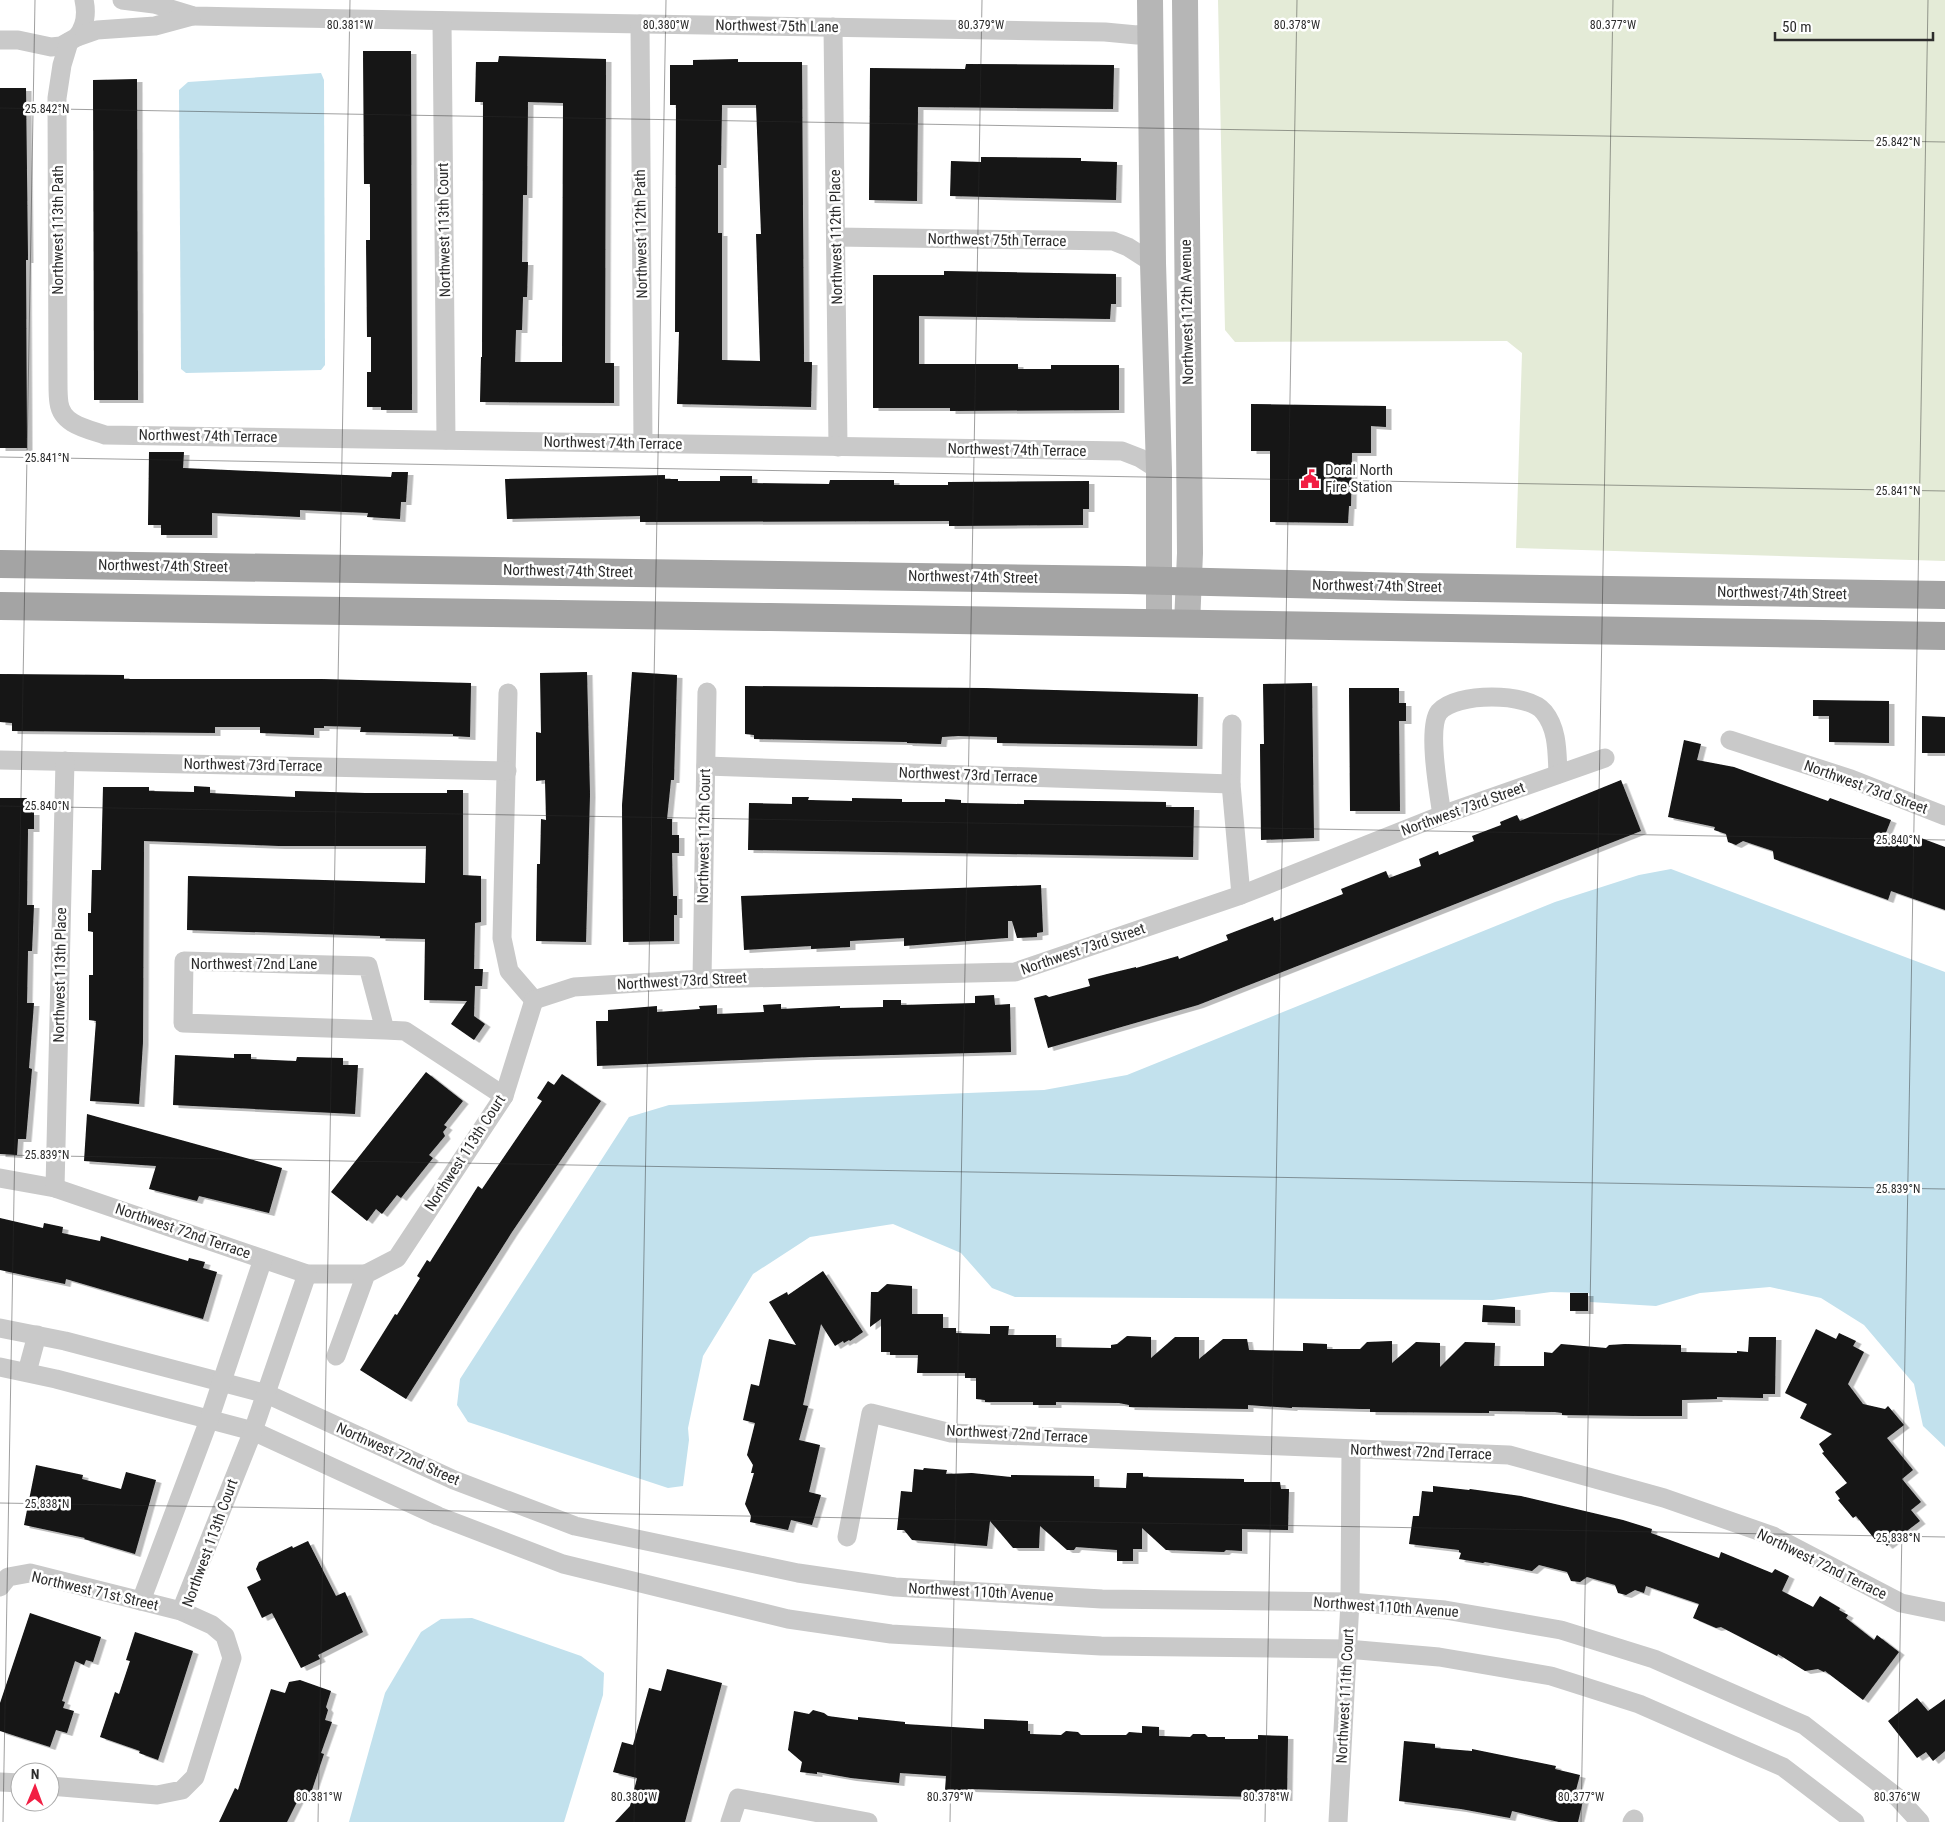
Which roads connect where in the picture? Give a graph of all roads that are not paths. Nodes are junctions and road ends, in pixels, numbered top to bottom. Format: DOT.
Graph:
graph roads {
  1 [pos="84,0"];
  2 [pos="122,0"];
  3 [pos="1150,0"];
  4 [pos="1185,3"];
  5 [pos="194,16"];
  6 [pos="442,21"];
  7 [pos="640,24"];
  8 [pos="833,28"];
  9 [pos="1150,33"];
  10 [pos="0,40"];
  11 [pos="73,40"];
  12 [pos="836,238"];
  13 [pos="1153,263"];
  14 [pos="66,418"];
  15 [pos="446,440"];
  16 [pos="643,443"];
  17 [pos="838,447"];
  18 [pos="1159,470"];
  19 [pos="0,564"];
  20 [pos="1160,580"];
  21 [pos="1189,581"];
  22 [pos="1945,595"];
  23 [pos="0,606"];
  24 [pos="1159,623"];
  25 [pos="1187,624"];
  26 [pos="1945,636"];
  27 [pos="707,692"];
  28 [pos="508,693"];
  29 [pos="1232,724"];
  30 [pos="1730,740"];
  31 [pos="1605,758"];
  32 [pos="0,760"];
  33 [pos="65,761"];
  34 [pos="706,766"];
  35 [pos="507,771"];
  36 [pos="1558,774"];
  37 [pos="1231,784"];
  38 [pos="1442,815"];
  39 [pos="1945,816"];
  40 [pos="1241,896"];
  41 [pos="702,979"];
  42 [pos="534,1000"];
  43 [pos="385,1030"];
  44 [pos="504,1096"];
  45 [pos="0,1178"];
  46 [pos="55,1188"];
  47 [pos="263,1259"];
  48 [pos="307,1274"];
  49 [pos="366,1274"];
  50 [pos="0,1328"];
  51 [pos="37,1335"];
  52 [pos="336,1356"];
  53 [pos="0,1367"];
  54 [pos="27,1372"];
  55 [pos="222,1382"];
  56 [pos="267,1394"];
  57 [pos="209,1420"];
  58 [pos="253,1431"];
  59 [pos="1351,1449"];
  60 [pos="847,1537"];
  61 [pos="798,1574"];
  62 [pos="4,1582"];
  63 [pos="141,1601"];
  64 [pos="1350,1602"];
  65 [pos="181,1611"];
  66 [pos="1945,1612"];
  67 [pos="1347,1649"];
  68 [pos="60,1787"];
  69 [pos="730,1822"];
  70 [pos="868,1822"];
  71 [pos="1338,1822"];
  72 [pos="1855,1822"];
  73 [pos="1920,1822"];
  1 -- 11 [label="street, Northwest 113th Path"];
  2 -- 5 [label="street, Northwest 75th Lane"];
  3 -- 9 [label="street, Northwest 112th Avenue"];
  4 -- 9 [label="street"];
  4 -- 21 [label="street, Northwest 112th Avenue"];
  5 -- 6 [label="street, Northwest 75th Lane"];
  5 -- 11 [label="street, Northwest 75th Lane"];
  6 -- 7 [label="street, Northwest 75th Lane"];
  6 -- 15 [label="street, Northwest 113th Court"];
  7 -- 8 [label="street, Northwest 75th Lane"];
  7 -- 16 [label="street, Northwest 112th Path"];
  8 -- 9 [label="street, Northwest 75th Lane"];
  8 -- 12 [label="street, Northwest 112th Place"];
  9 -- 13 [label="street, Northwest 112th Avenue"];
  10 -- 11 [label="street, Northwest 75th Lane"];
  11 -- 14 [label="street, Northwest 113th Path"];
  12 -- 13 [label="street, Northwest 75th Terrace"];
  12 -- 17 [label="street, Northwest 112th Place"];
  13 -- 18 [label="street, Northwest 112th Avenue"];
  14 -- 15 [label="street, Northwest 74th Terrace"];
  15 -- 16 [label="street, Northwest 74th Terrace"];
  16 -- 17 [label="street, Northwest 74th Terrace"];
  17 -- 18 [label="street, Northwest 74th Terrace"];
  18 -- 20 [label="street, Northwest 112th Avenue"];
  19 -- 20 [label="main road, Northwest 74th Street"];
  20 -- 21 [label="main road, Northwest 74th Street"];
  20 -- 24 [label="street, Northwest 112th Avenue"];
  21 -- 22 [label="main road, Northwest 74th Street"];
  21 -- 25 [label="street, Northwest 112th Avenue"];
  23 -- 24 [label="main road"];
  24 -- 25 [label="main road"];
  25 -- 26 [label="main road"];
  27 -- 34 [label="street, Northwest 112th Court"];
  28 -- 35 [label="street"];
  29 -- 37 [label="street"];
  30 -- 39 [label="street, Northwest 73rd Street"];
  31 -- 36 [label="street, Northwest 73rd Street"];
  32 -- 33 [label="street, Northwest 73rd Terrace"];
  33 -- 35 [label="street, Northwest 73rd Terrace"];
  33 -- 46 [label="street, Northwest 113th Place"];
  34 -- 37 [label="street, Northwest 73rd Terrace"];
  34 -- 41 [label="street, Northwest 112th Court"];
  35 -- 42 [label="street"];
  36 -- 38 [label="street, Northwest 73rd Street"];
  36 -- 38 [label="street"];
  37 -- 40 [label="street"];
  38 -- 40 [label="street, Northwest 73rd Street"];
  40 -- 41 [label="street, Northwest 73rd Street"];
  41 -- 42 [label="street, Northwest 73rd Street"];
  42 -- 44 [label="street, Northwest 113th Court"];
  43 -- 43 [label="street, Northwest 72nd Lane"];
  43 -- 44 [label="street, Northwest 72nd Lane"];
  44 -- 49 [label="street, Northwest 113th Court"];
  45 -- 46 [label="street, Northwest 72nd Terrace"];
  46 -- 47 [label="street, Northwest 72nd Terrace"];
  47 -- 48 [label="street, Northwest 72nd Terrace"];
  47 -- 55 [label="street"];
  48 -- 49 [label="street, Northwest 72nd Terrace"];
  48 -- 56 [label="street, Northwest 113th Court"];
  49 -- 52 [label="street"];
  50 -- 51 [label="street, Northwest 72nd Street"];
  51 -- 54 [label="street"];
  51 -- 55 [label="street, Northwest 72nd Street"];
  53 -- 54 [label="street"];
  54 -- 57 [label="street"];
  55 -- 56 [label="street, Northwest 72nd Street"];
  55 -- 57 [label="street"];
  56 -- 58 [label="street, Northwest 113th Court"];
  56 -- 61 [label="street, Northwest 72nd Street"];
  57 -- 58 [label="street"];
  57 -- 63 [label="street"];
  58 -- 65 [label="street, Northwest 113th Court"];
  58 -- 67 [label="street"];
  59 -- 60 [label="street, Northwest 72nd Terrace"];
  59 -- 64 [label="street, Northwest 111th Court"];
  59 -- 66 [label="street, Northwest 72nd Terrace"];
  61 -- 64 [label="street, Northwest 110th Avenue"];
  62 -- 63 [label="street, Northwest 71st Street"];
  63 -- 65 [label="street, Northwest 71st Street"];
  64 -- 67 [label="street, Northwest 111th Court"];
  64 -- 73 [label="street, Northwest 110th Avenue"];
  65 -- 68 [label="street, Northwest 113th Court"];
  67 -- 71 [label="street, Northwest 111th Court"];
  67 -- 72 [label="street"];
  69 -- 70 [label="street"];
}
